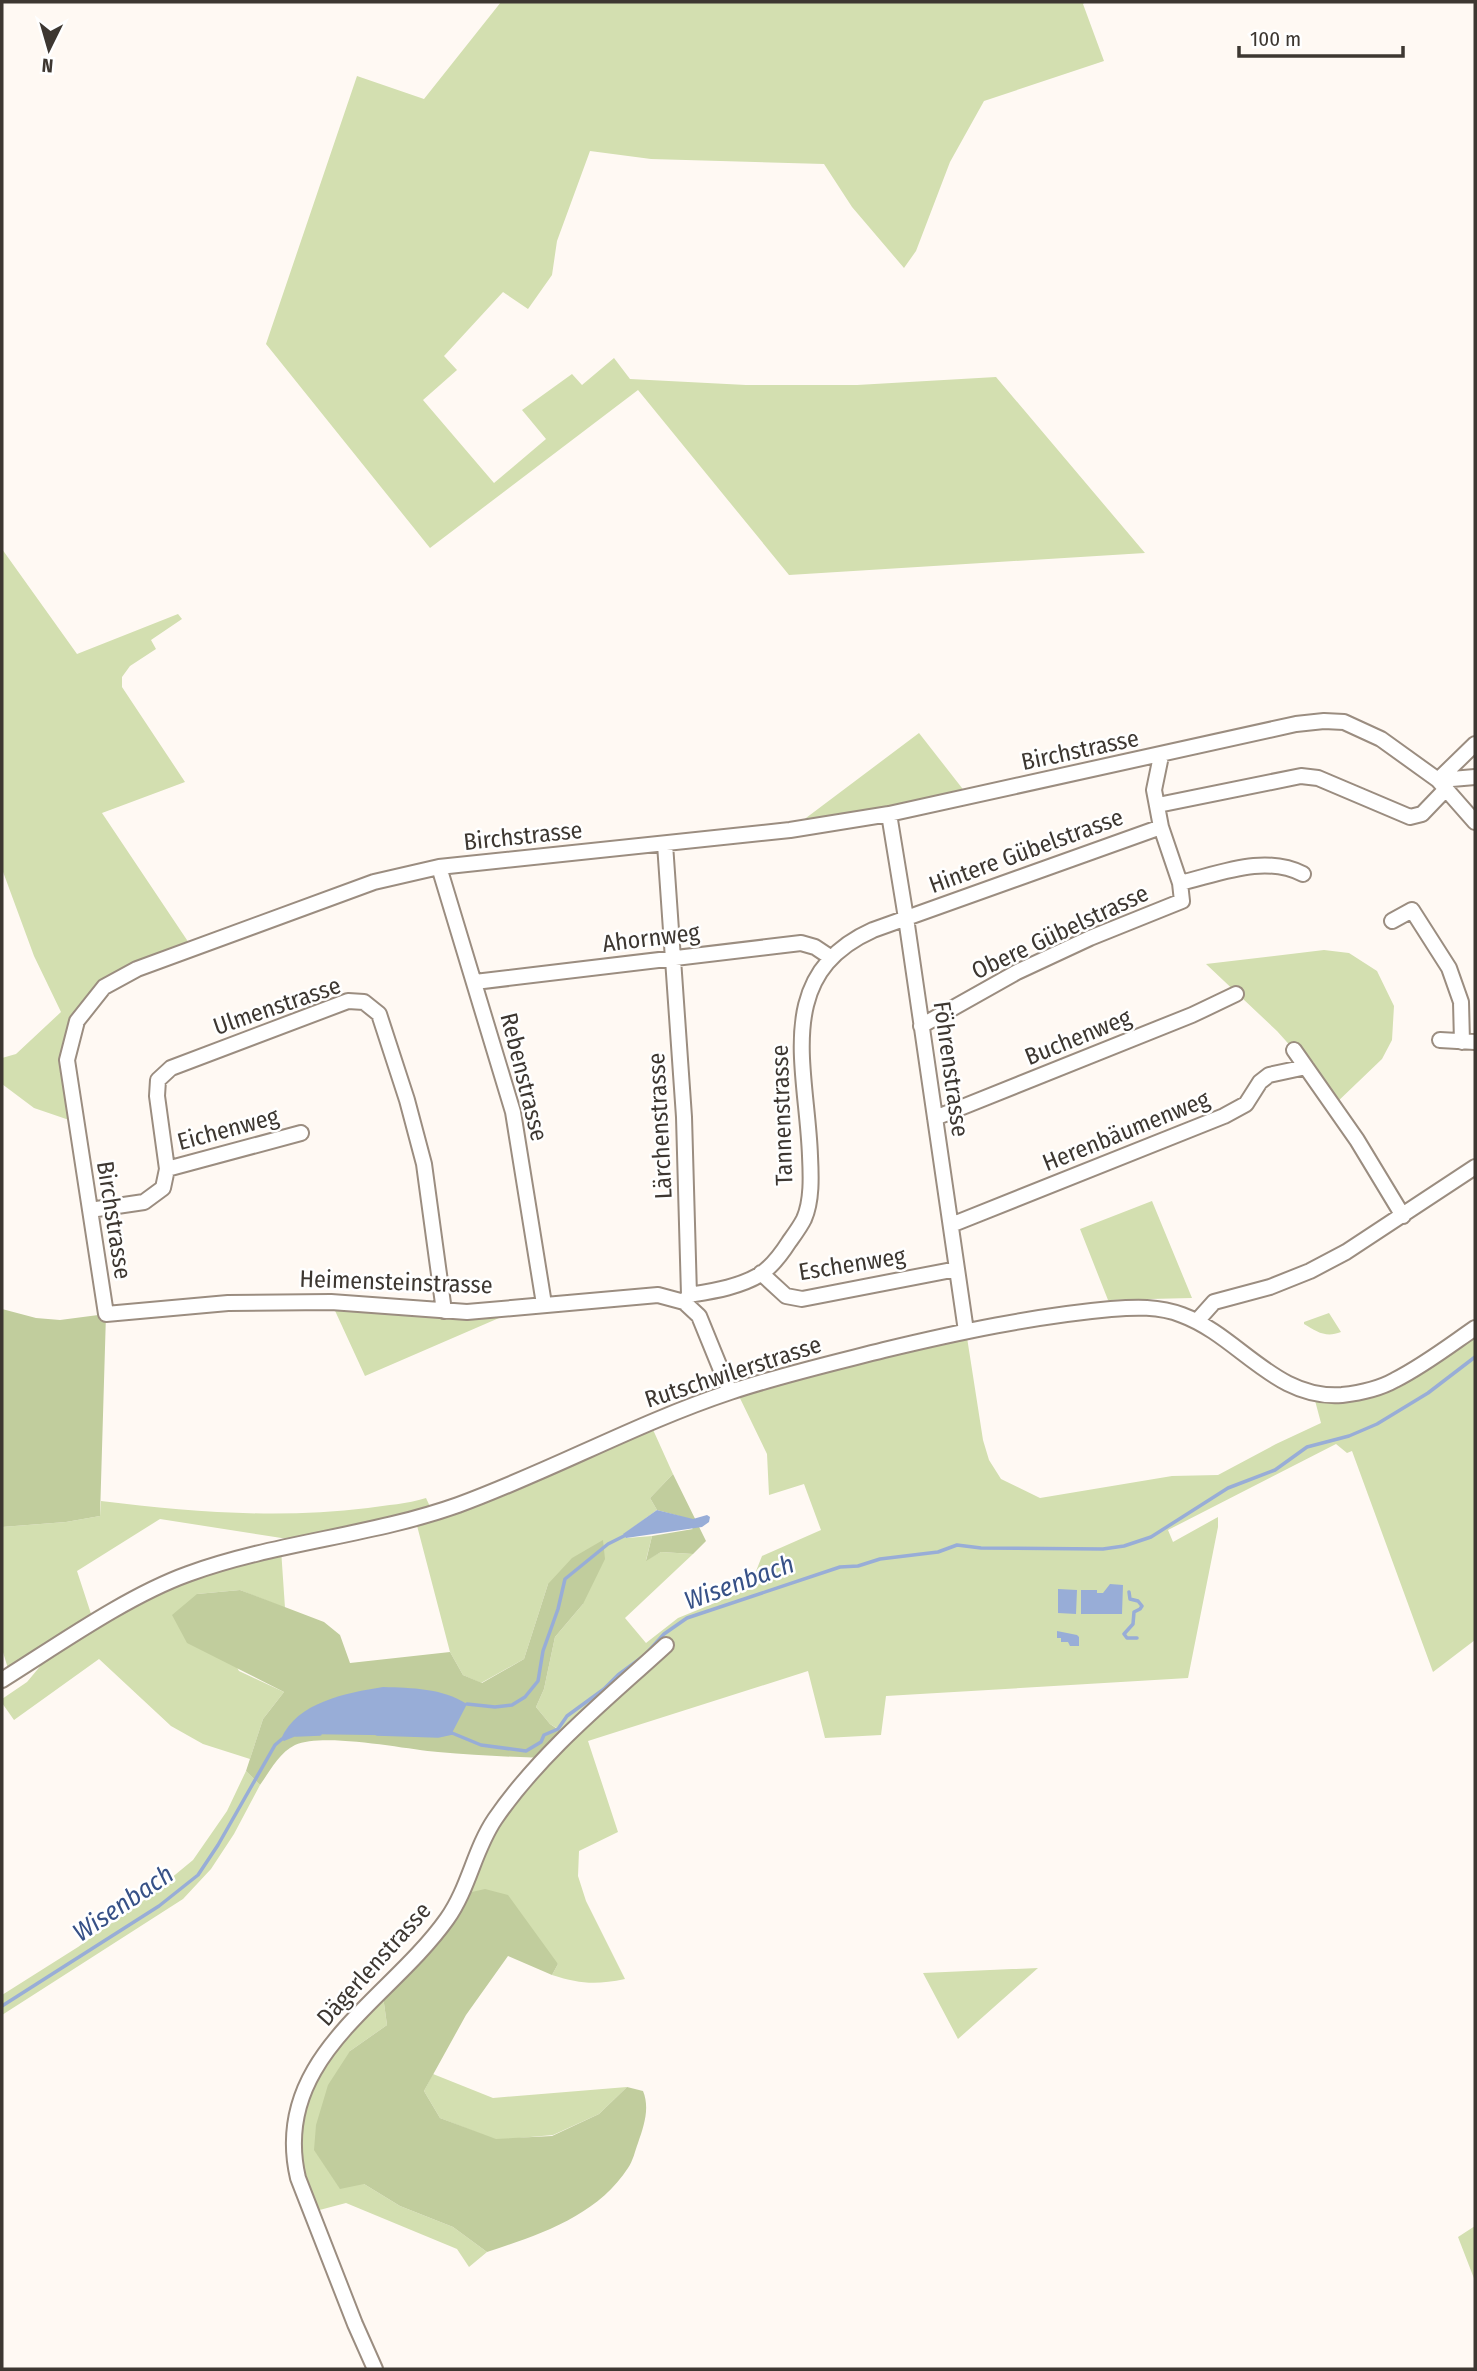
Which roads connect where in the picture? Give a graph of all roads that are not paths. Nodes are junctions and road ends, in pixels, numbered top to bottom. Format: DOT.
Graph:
graph roads {
  1 [pos="1475,744"];
  2 [pos="1161,756"];
  3 [pos="1475,777"];
  4 [pos="1441,785"];
  5 [pos="1158,806"];
  6 [pos="889,814"];
  7 [pos="1475,822"];
  8 [pos="1161,827"];
  9 [pos="665,844"];
  10 [pos="439,867"];
  11 [pos="1303,874"];
  12 [pos="1180,883"];
  13 [pos="906,918"];
  14 [pos="1392,921"];
  15 [pos="830,957"];
  16 [pos="673,958"];
  17 [pos="475,982"];
  18 [pos="1236,994"];
  19 [pos="921,1026"];
  20 [pos="1440,1040"];
  21 [pos="1469,1042"];
  22 [pos="1294,1050"];
  23 [pos="1306,1067"];
  24 [pos="935,1118"];
  25 [pos="301,1133"];
  26 [pos="1475,1167"];
  27 [pos="167,1169"];
  28 [pos="90,1210"];
  29 [pos="1402,1216"];
  30 [pos="951,1225"];
  31 [pos="957,1269"];
  32 [pos="761,1273"];
  33 [pos="687,1298"];
  34 [pos="544,1304"];
  35 [pos="444,1311"];
  36 [pos="106,1314"];
  37 [pos="1197,1321"];
  38 [pos="1475,1328"];
  39 [pos="966,1331"];
  40 [pos="730,1392"];
  41 [pos="666,1644"];
  42 [pos="6,1678"];
  43 [pos="375,2369"];
  1 -- 4 [label="street"];
  2 -- 4 [label="street, Birchstrasse"];
  2 -- 5 [label="street"];
  2 -- 6 [label="street, Birchstrasse"];
  3 -- 4 [label="street"];
  4 -- 5 [label="street"];
  4 -- 7 [label="street, Birchstrasse"];
  5 -- 8 [label="street"];
  6 -- 9 [label="street, Birchstrasse"];
  6 -- 13 [label="street, Föhrenstrasse"];
  8 -- 12 [label="street"];
  8 -- 13 [label="street, Hintere Gübelstrasse"];
  9 -- 10 [label="street, Birchstrasse"];
  9 -- 16 [label="street, Lärchenstrasse"];
  10 -- 17 [label="street, Rebenstrasse"];
  10 -- 28 [label="street, Birchstrasse"];
  11 -- 12 [label="street"];
  12 -- 19 [label="street, Obere Gübelstrasse"];
  13 -- 15 [label="street, Tannenstrasse"];
  13 -- 19 [label="street, Föhrenstrasse"];
  14 -- 21 [label="street"];
  15 -- 16 [label="street, Ahornweg"];
  15 -- 32 [label="street, Tannenstrasse"];
  16 -- 17 [label="street, Ahornweg"];
  16 -- 33 [label="street, Lärchenstrasse"];
  17 -- 34 [label="street, Rebenstrasse"];
  18 -- 24 [label="street, Buchenweg"];
  19 -- 24 [label="street, Föhrenstrasse"];
  20 -- 21 [label="street"];
  22 -- 23 [label="street"];
  23 -- 29 [label="street"];
  23 -- 30 [label="street, Herenbäumenweg"];
  24 -- 30 [label="street, Föhrenstrasse"];
  25 -- 27 [label="street, Eichenweg"];
  26 -- 29 [label="street"];
  27 -- 28 [label="street"];
  27 -- 35 [label="street, Ulmenstrasse"];
  28 -- 36 [label="street, Birchstrasse"];
  29 -- 37 [label="street"];
  30 -- 31 [label="street, Föhrenstrasse"];
  31 -- 32 [label="street, Eschenweg"];
  31 -- 39 [label="street, Föhrenstrasse"];
  32 -- 33 [label="street, Tannenstrasse"];
  33 -- 34 [label="street, Heimensteinstrasse"];
  33 -- 40 [label="street"];
  34 -- 35 [label="street, Heimensteinstrasse"];
  35 -- 36 [label="street, Heimensteinstrasse"];
  37 -- 38 [label="street, Rutschwilerstrasse"];
  37 -- 39 [label="street, Rutschwilerstrasse"];
  39 -- 40 [label="street, Rutschwilerstrasse"];
  40 -- 42 [label="street, Rutschwilerstrasse"];
  41 -- 43 [label="street, Dägerlenstrasse"];
}
